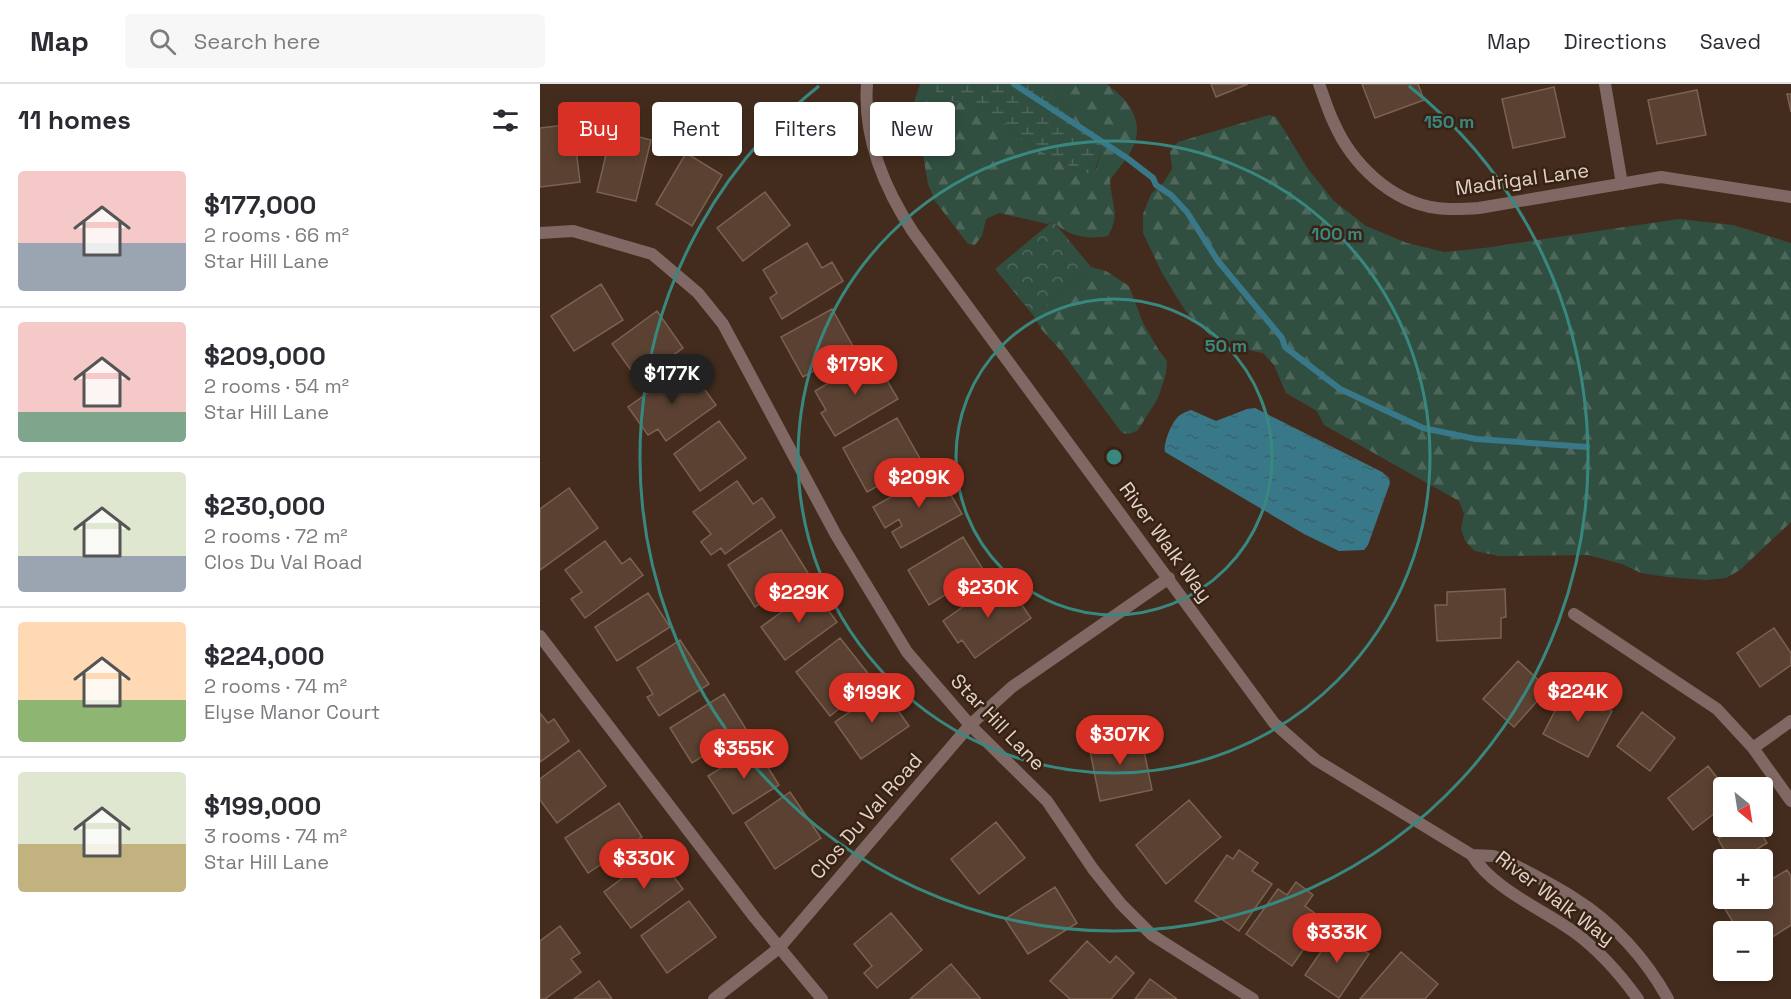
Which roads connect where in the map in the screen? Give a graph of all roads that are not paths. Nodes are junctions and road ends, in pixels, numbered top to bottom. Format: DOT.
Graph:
graph roads {
  1 [pos="867,84"];
  2 [pos="1319,84"];
  3 [pos="1605,84"];
  4 [pos="1622,183"];
  5 [pos="1791,197"];
  6 [pos="540,233"];
  7 [pos="1169,578"];
  8 [pos="1574,615"];
  9 [pos="540,636"];
  10 [pos="1791,721"];
  11 [pos="970,725"];
  12 [pos="1754,748"];
  13 [pos="1791,801"];
  14 [pos="1472,855"];
  15 [pos="779,948"];
  16 [pos="714,999"];
  17 [pos="822,999"];
  18 [pos="1253,999"];
  19 [pos="1638,999"];
  20 [pos="1668,999"];
  1 -- 7 [label="street, River Walk Way"];
  2 -- 4 [label="street, Madrigal Lane"];
  3 -- 4 [label="street"];
  4 -- 5 [label="street, Madrigal Lane"];
  6 -- 11 [label="street, Star Hill Lane"];
  7 -- 11 [label="street, Clos Du Val Road"];
  7 -- 14 [label="street, River Walk Way"];
  8 -- 12 [label="street"];
  9 -- 15 [label="street"];
  10 -- 12 [label="street"];
  11 -- 15 [label="street, Clos Du Val Road"];
  11 -- 18 [label="street, Star Hill Lane"];
  12 -- 13 [label="street"];
  14 -- 19 [label="street, River Walk Way"];
  14 -- 20 [label="street, River Walk Way"];
  15 -- 16 [label="street, Clos Du Val Road"];
  15 -- 17 [label="street"];
}
